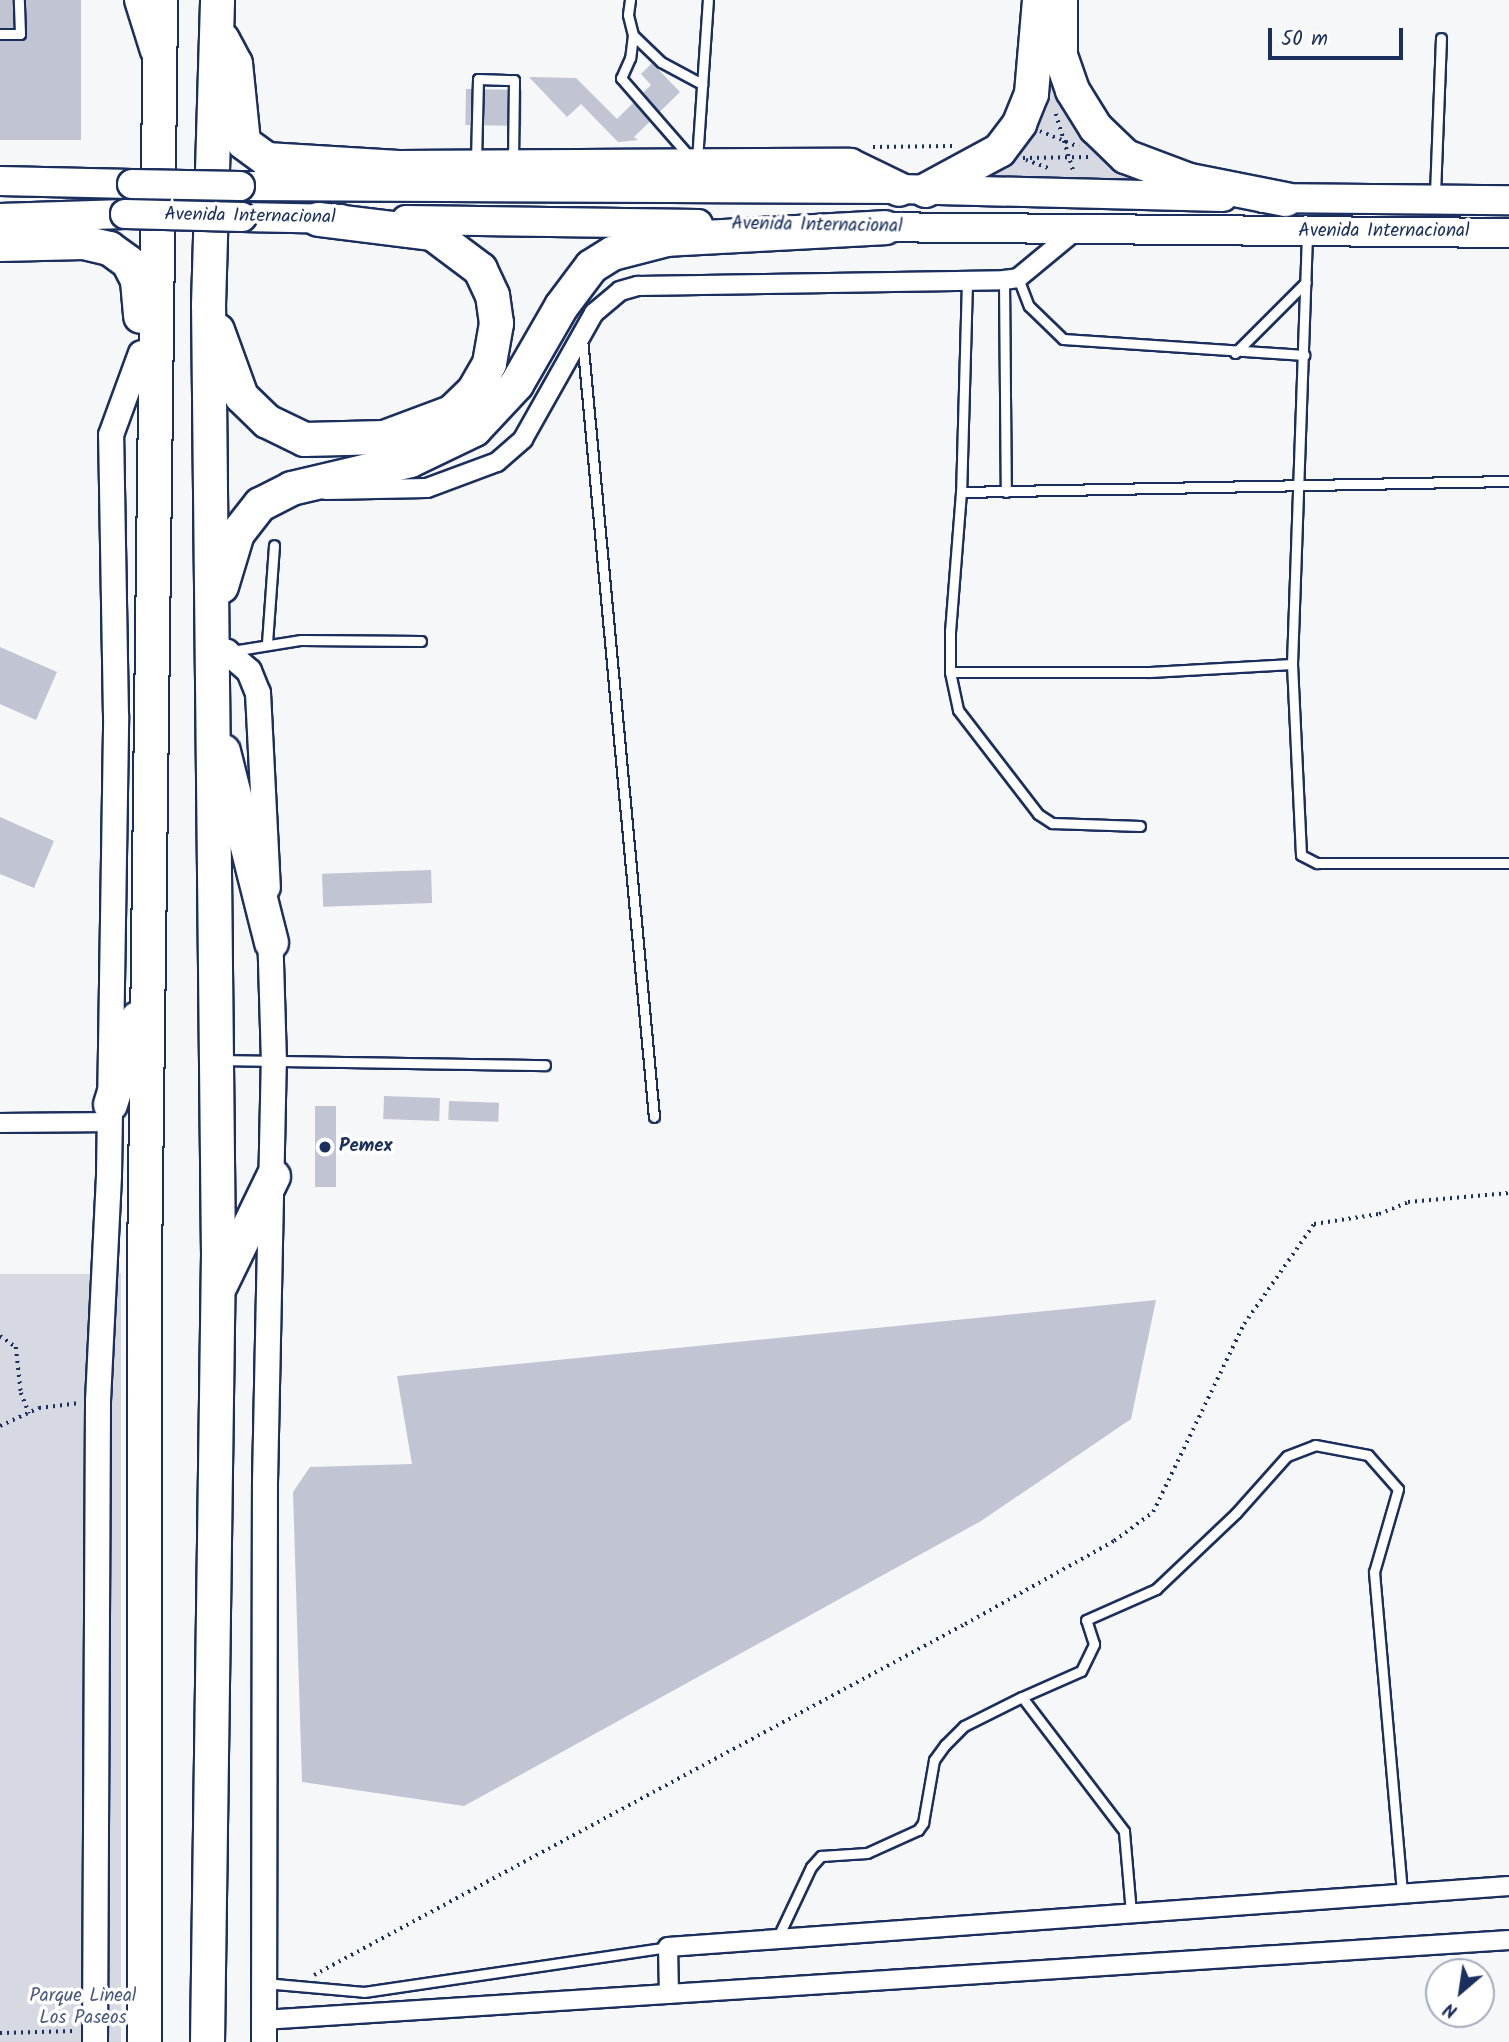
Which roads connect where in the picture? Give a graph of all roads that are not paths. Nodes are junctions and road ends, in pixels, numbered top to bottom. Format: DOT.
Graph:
graph roads {
  1 [pos="19,0"];
  2 [pos="139,0"];
  3 [pos="160,0"];
  4 [pos="630,0"];
  5 [pos="708,0"];
  6 [pos="1038,0"];
  7 [pos="1060,0"];
  8 [pos="216,13"];
  9 [pos="0,34"];
  10 [pos="633,35"];
  11 [pos="1441,38"];
  12 [pos="160,65"];
  13 [pos="702,84"];
  14 [pos="697,165"];
  15 [pos="476,166"];
  16 [pos="512,166"];
  17 [pos="0,181"];
  18 [pos="912,189"];
  19 [pos="1285,199"];
  20 [pos="1435,200"];
  21 [pos="1509,200"];
  22 [pos="0,218"];
  23 [pos="318,219"];
  24 [pos="885,227"];
  25 [pos="1076,230"];
  26 [pos="1307,232"];
  27 [pos="1509,233"];
  28 [pos="0,244"];
  29 [pos="1011,279"];
  30 [pos="967,281"];
  31 [pos="1306,282"];
  32 [pos="208,305"];
  33 [pos="581,333"];
  34 [pos="141,353"];
  35 [pos="1235,353"];
  36 [pos="1304,355"];
  37 [pos="1509,481"];
  38 [pos="1299,482"];
  39 [pos="291,488"];
  40 [pos="155,491"];
  41 [pos="961,492"];
  42 [pos="1006,492"];
  43 [pos="274,545"];
  44 [pos="421,641"];
  45 [pos="215,642"];
  46 [pos="267,643"];
  47 [pos="1292,664"];
  48 [pos="950,672"];
  49 [pos="210,698"];
  50 [pos="1140,826"];
  51 [pos="1509,863"];
  52 [pos="271,942"];
  53 [pos="147,986"];
  54 [pos="212,1060"];
  55 [pos="274,1063"];
  56 [pos="545,1065"];
  57 [pos="110,1113"];
  58 [pos="654,1116"];
  59 [pos="0,1123"];
  60 [pos="273,1175"];
  61 [pos="216,1292"];
  62 [pos="1022,1697"];
  63 [pos="1509,1886"];
  64 [pos="1402,1894"];
  65 [pos="1131,1913"];
  66 [pos="777,1939"];
  67 [pos="1509,1940"];
  68 [pos="668,1947"];
  69 [pos="262,1982"];
  70 [pos="669,1994"];
  71 [pos="263,2031"];
  72 [pos="95,2037"];
  73 [pos="144,2042"];
  74 [pos="207,2042"];
  1 -- 9 [label="lane"];
  2 -- 12 [label="main road"];
  3 -- 12 [label="highway"];
  4 -- 10 [label="lane"];
  5 -- 13 [label="lane"];
  6 -- 18 [label="highway"];
  7 -- 19 [label="highway"];
  8 -- 15 [label="highway"];
  8 -- 32 [label="highway"];
  10 -- 13 [label="lane"];
  10 -- 14 [label="lane"];
  11 -- 20 [label="lane"];
  12 -- 40 [label="highway"];
  13 -- 14 [label="lane"];
  14 -- 16 [label="highway"];
  14 -- 18 [label="highway"];
  15 -- 16 [label="highway"];
  15 -- 16 [label="lane"];
  17 -- 18 [label="main road, Avenida Internacional, bridge"];
  18 -- 19 [label="main road, Avenida Internacional"];
  19 -- 20 [label="main road, Avenida Internacional"];
  20 -- 21 [label="main road, Avenida Internacional"];
  22 -- 23 [label="main road, Avenida Internacional, bridge"];
  23 -- 24 [label="main road, Avenida Internacional"];
  23 -- 32 [label="highway"];
  24 -- 25 [label="main road, Avenida Internacional"];
  24 -- 39 [label="highway"];
  25 -- 26 [label="main road, Avenida Internacional"];
  25 -- 29 [label="street"];
  26 -- 27 [label="main road, Avenida Internacional"];
  26 -- 31 [label="lane"];
  28 -- 34 [label="highway"];
  29 -- 30 [label="street"];
  29 -- 35 [label="lane"];
  29 -- 42 [label="lane"];
  30 -- 33 [label="street"];
  30 -- 41 [label="lane"];
  31 -- 35 [label="lane"];
  31 -- 36 [label="lane"];
  32 -- 45 [label="highway"];
  33 -- 39 [label="street"];
  33 -- 58 [label="lane"];
  34 -- 40 [label="highway"];
  34 -- 57 [label="main road"];
  35 -- 36 [label="lane"];
  36 -- 38 [label="lane"];
  37 -- 38 [label="lane"];
  38 -- 42 [label="lane"];
  38 -- 47 [label="lane"];
  39 -- 45 [label="highway"];
  40 -- 53 [label="highway"];
  41 -- 42 [label="lane"];
  41 -- 48 [label="lane"];
  43 -- 46 [label="lane"];
  44 -- 46 [label="lane"];
  45 -- 46 [label="lane"];
  45 -- 49 [label="highway"];
  45 -- 52 [label="main road"];
  47 -- 48 [label="lane"];
  47 -- 51 [label="lane"];
  48 -- 50 [label="lane"];
  49 -- 52 [label="highway"];
  49 -- 54 [label="highway"];
  52 -- 55 [label="main road"];
  53 -- 57 [label="highway"];
  53 -- 73 [label="highway"];
  54 -- 55 [label="lane"];
  54 -- 61 [label="highway"];
  55 -- 56 [label="lane"];
  55 -- 60 [label="main road"];
  57 -- 59 [label="street"];
  57 -- 72 [label="main road"];
  60 -- 61 [label="highway"];
  60 -- 69 [label="main road"];
  61 -- 74 [label="highway"];
  62 -- 64 [label="lane"];
  62 -- 65 [label="lane"];
  62 -- 66 [label="lane"];
  63 -- 64 [label="street"];
  64 -- 65 [label="street"];
  65 -- 66 [label="street"];
  66 -- 68 [label="street"];
  67 -- 70 [label="street"];
  68 -- 69 [label="lane"];
  68 -- 70 [label="street"];
  69 -- 71 [label="main road"];
  70 -- 71 [label="street"];
}
